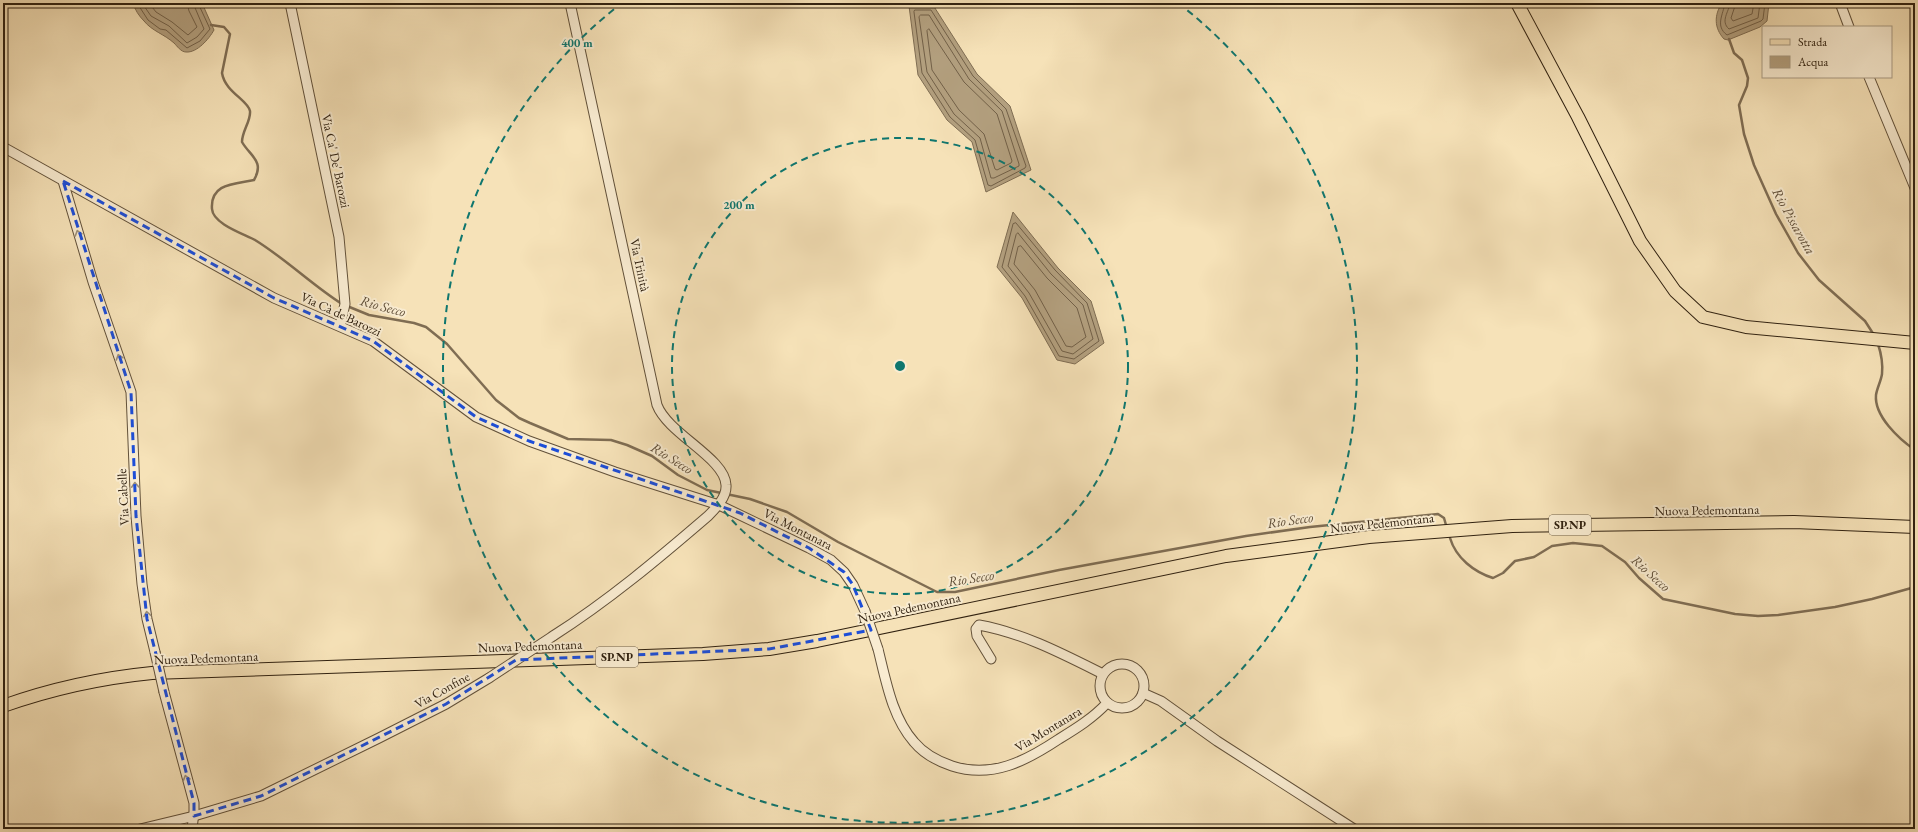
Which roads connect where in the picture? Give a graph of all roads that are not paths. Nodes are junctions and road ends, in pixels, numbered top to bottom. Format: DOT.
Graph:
graph roads {
  1 [pos="290,3"];
  2 [pos="570,3"];
  3 [pos="1517,3"];
  4 [pos="1840,3"];
  5 [pos="1849,26"];
  6 [pos="1869,78"];
  7 [pos="3,147"];
  8 [pos="63,180"];
  9 [pos="1915,188"];
  10 [pos="340,326"];
  11 [pos="1915,343"];
  12 [pos="720,504"];
  13 [pos="1915,527"];
  14 [pos="991,659"];
  15 [pos="1103,674"];
  16 [pos="1143,693"];
  17 [pos="1107,703"];
  18 [pos="3,706"];
  19 [pos="194,816"];
  20 [pos="140,829"];
  21 [pos="192,829"];
  22 [pos="1354,829"];
  1 -- 10 [label="street, Via Ca' De' Barozzi"];
  2 -- 12 [label="street, Via Trinità"];
  3 -- 11 [label="main road"];
  4 -- 5 [label="street"];
  6 -- 9 [label="street"];
  7 -- 8 [label="street, Via Cà de Barozzi"];
  8 -- 10 [label="street, Via Cà de Barozzi"];
  19 -- 8 [label="street, Via Cabelle, one-way, bridge"];
  10 -- 12 [label="street, Via Cà de Barozzi"];
  12 -- 17 [label="street, Via Montanara, bridge"];
  12 -- 19 [label="street, Via Confine, bridge"];
  13 -- 18 [label="main road, Nuova Pedemontana / SP.NP"];
  14 -- 15 [label="street"];
  15 -- 16 [label="street"];
  15 -- 17 [label="street"];
  16 -- 17 [label="street"];
  16 -- 22 [label="street"];
  19 -- 20 [label="street, Via Confine"];
  19 -- 21 [label="street, Via Cabelle"];
}
